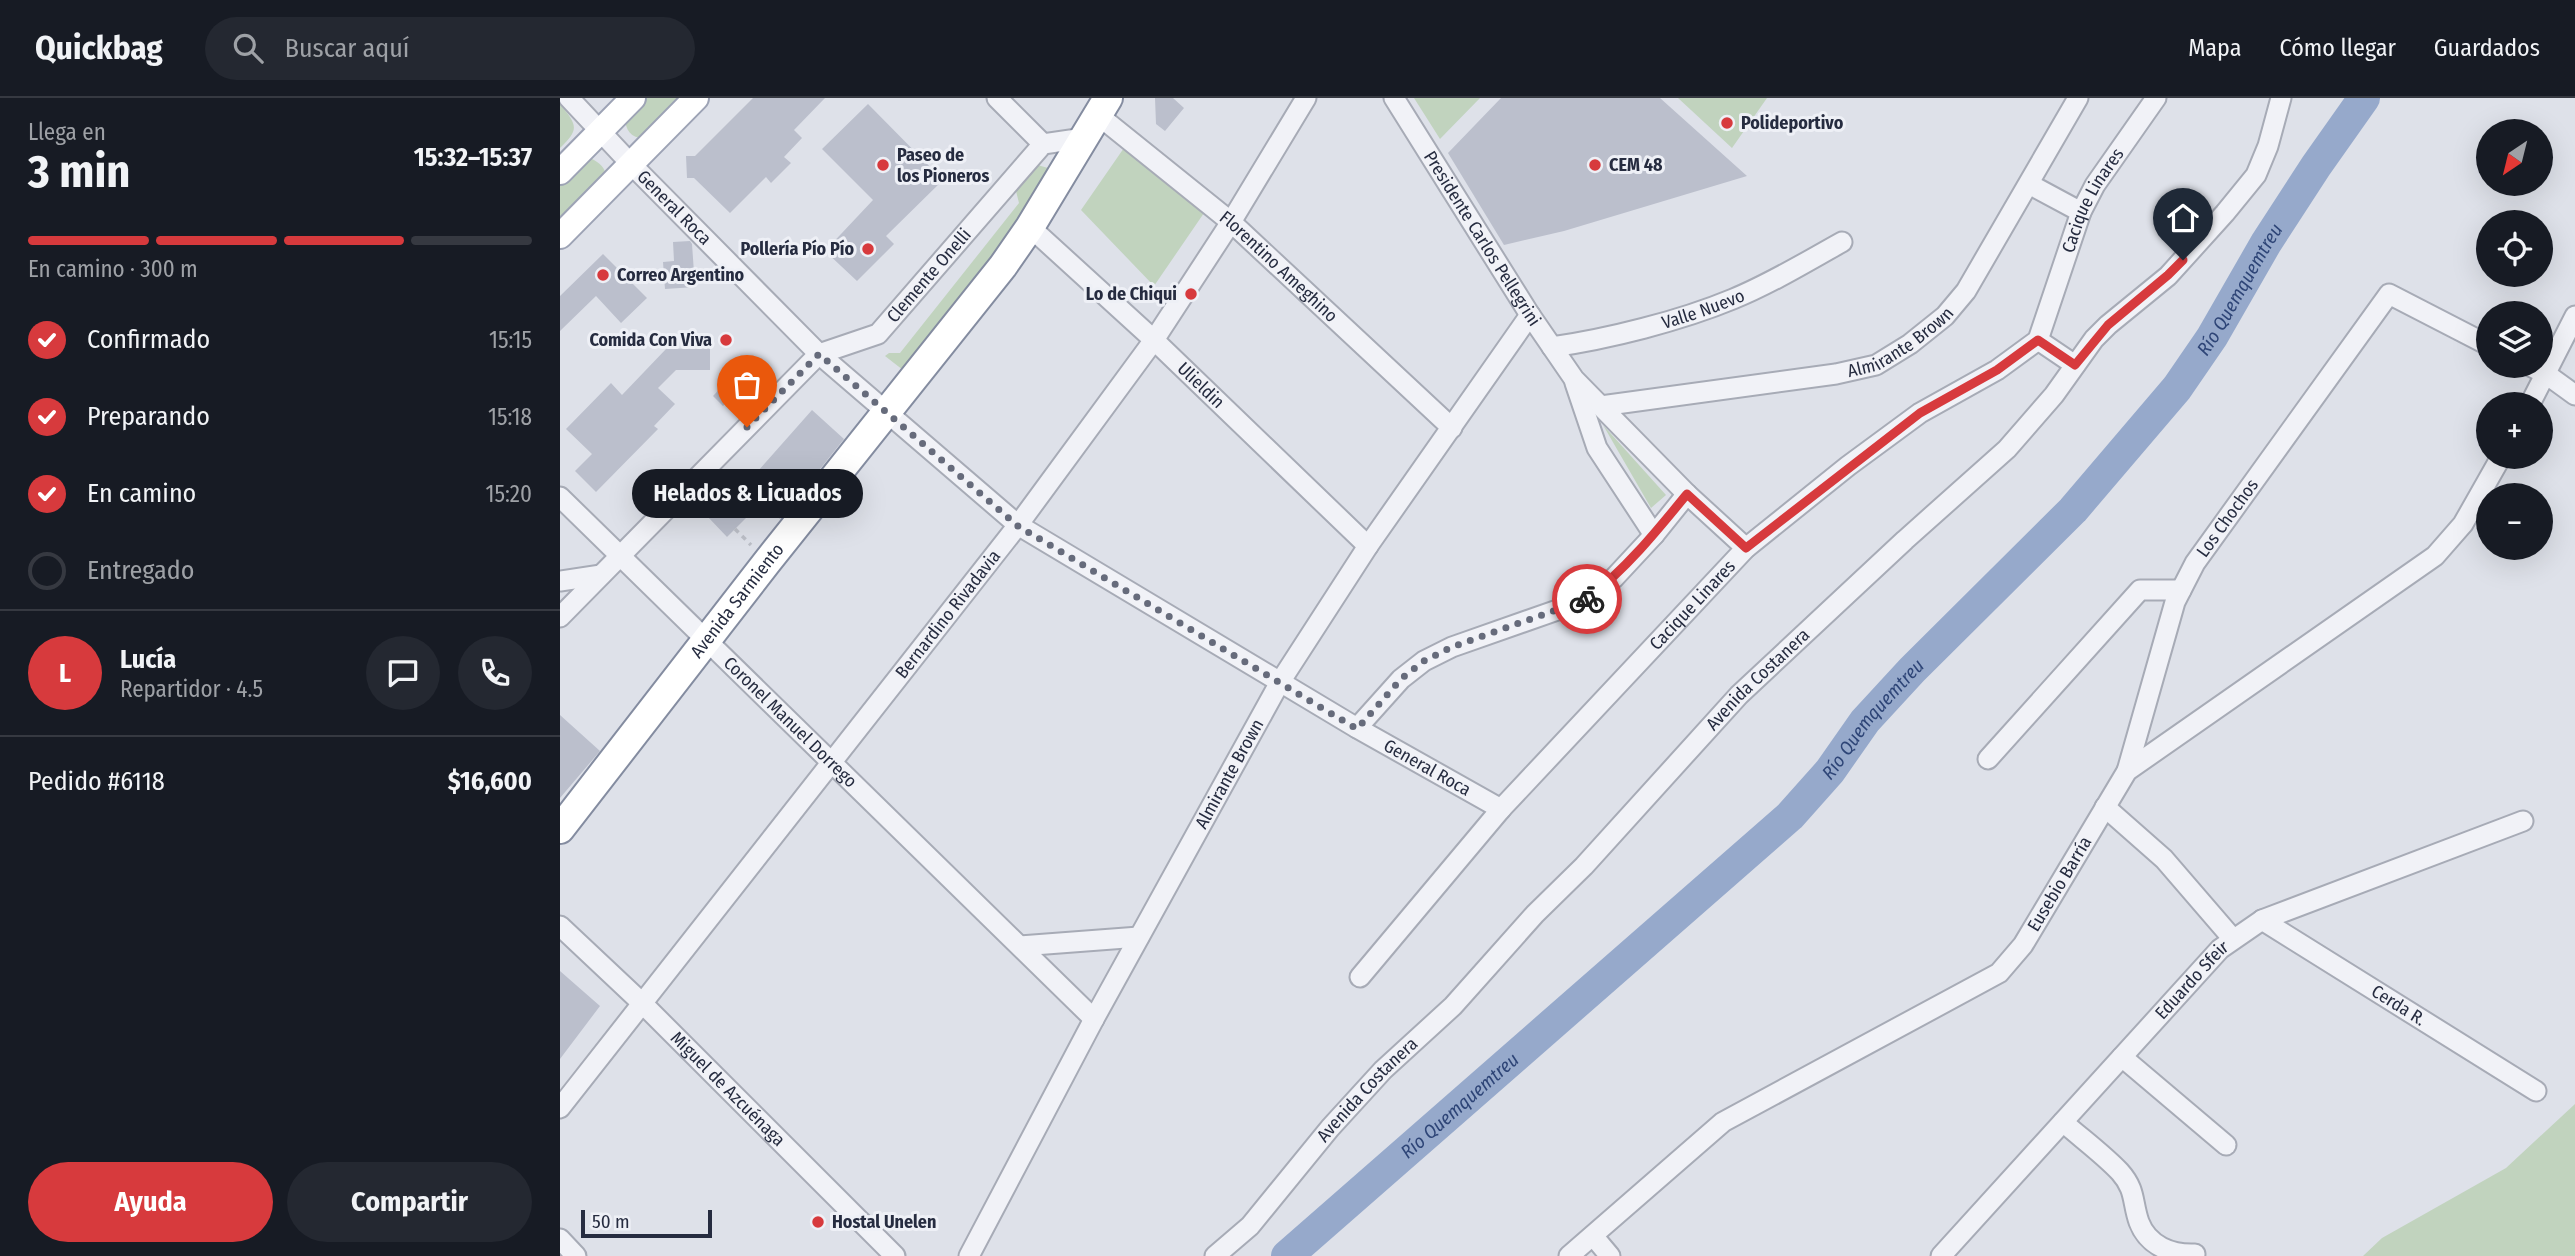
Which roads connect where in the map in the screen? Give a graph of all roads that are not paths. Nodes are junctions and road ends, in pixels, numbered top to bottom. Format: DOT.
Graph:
graph roads {
  1 [pos="569,98"];
  2 [pos="633,98"];
  3 [pos="696,98"];
  4 [pos="997,98"];
  5 [pos="1306,98"];
  6 [pos="1394,98"];
  7 [pos="2078,98"];
  8 [pos="2157,98"];
  9 [pos="2281,98"];
  10 [pos="1097,117"];
  11 [pos="600,132"];
  12 [pos="1043,144"];
  13 [pos="631,164"];
  14 [pos="560,172"];
  15 [pos="2029,184"];
  16 [pos="2081,212"];
  17 [pos="1231,222"];
  18 [pos="1030,227"];
  19 [pos="560,236"];
  20 [pos="1842,243"];
  21 [pos="1530,316"];
  22 [pos="2575,316"];
  23 [pos="2476,339"];
  24 [pos="1154,340"];
  25 [pos="2038,340"];
  26 [pos="1552,347"];
  27 [pos="2553,348"];
  28 [pos="819,354"];
  29 [pos="2075,365"];
  30 [pos="2550,378"];
  31 [pos="1574,379"];
  32 [pos="2575,395"];
  33 [pos="1601,406"];
  34 [pos="888,412"];
  35 [pos="1452,428"];
  36 [pos="2494,469"];
  37 [pos="1687,494"];
  38 [pos="560,497"];
  39 [pos="1018,526"];
  40 [pos="1654,535"];
  41 [pos="1368,547"];
  42 [pos="1746,548"];
  43 [pos="620,556"];
  44 [pos="601,575"];
  45 [pos="560,581"];
  46 [pos="2181,590"];
  47 [pos="560,617"];
  48 [pos="706,640"];
  49 [pos="1280,682"];
  50 [pos="1357,729"];
  51 [pos="1988,759"];
  52 [pos="832,763"];
  53 [pos="2127,771"];
  54 [pos="2105,807"];
  55 [pos="1502,809"];
  56 [pos="2523,821"];
  57 [pos="560,829"];
  58 [pos="2262,920"];
  59 [pos="560,926"];
  60 [pos="1139,937"];
  61 [pos="2233,939"];
  62 [pos="1020,946"];
  63 [pos="1360,977"];
  64 [pos="643,1004"];
  65 [pos="1094,1019"];
  66 [pos="2122,1057"];
  67 [pos="2536,1091"];
  68 [pos="560,1108"];
  69 [pos="2063,1122"];
  70 [pos="2226,1146"];
  71 [pos="1594,1237"];
  72 [pos="560,1239"];
  73 [pos="2196,1254"];
  74 [pos="576,1256"];
  75 [pos="895,1256"];
  76 [pos="969,1256"];
  77 [pos="1215,1256"];
  78 [pos="1569,1256"];
  79 [pos="1610,1256"];
  80 [pos="1941,1256"];
  1 -- 11 [label="street, General Roca"];
  2 -- 11 [label="main road"];
  3 -- 13 [label="main road"];
  4 -- 12 [label="street"];
  5 -- 17 [label="street, Bernardino Rivadavia"];
  6 -- 21 [label="street, Presidente Carlos Pellegrini"];
  7 -- 15 [label="street, Almirante Brown"];
  8 -- 16 [label="street, Cacique Linares"];
  9 -- 29 [label="street, Avenida Costanera"];
  10 -- 12 [label="street"];
  10 -- 17 [label="street, Florentino Ameghino"];
  10 -- 18 [label="highway, Avenida Sarmiento"];
  11 -- 13 [label="street, General Roca"];
  11 -- 14 [label="main road"];
  12 -- 28 [label="street, Clemente Onelli"];
  13 -- 19 [label="main road"];
  13 -- 28 [label="street, General Roca"];
  15 -- 16 [label="street"];
  15 -- 33 [label="street, Almirante Brown"];
  16 -- 25 [label="street, Cacique Linares"];
  17 -- 24 [label="street, Bernardino Rivadavia"];
  17 -- 35 [label="street, Florentino Ameghino"];
  18 -- 24 [label="street, Ulieldin"];
  18 -- 34 [label="highway, Avenida Sarmiento"];
  20 -- 26 [label="street, Valle Nuevo"];
  21 -- 26 [label="street, Presidente Carlos Pellegrini"];
  21 -- 35 [label="street, Almirante Brown"];
  22 -- 27 [label="street"];
  23 -- 46 [label="street, Los Chochos"];
  24 -- 39 [label="street, Bernardino Rivadavia"];
  24 -- 41 [label="street, Ulieldin"];
  25 -- 29 [label="street"];
  25 -- 42 [label="street, Cacique Linares"];
  26 -- 31 [label="street, Presidente Carlos Pellegrini"];
  28 -- 34 [label="street, General Roca"];
  28 -- 43 [label="street, Clemente Onelli"];
  29 -- 77 [label="street, Avenida Costanera"];
  30 -- 32 [label="street"];
  31 -- 33 [label="street, Presidente Carlos Pellegrini"];
  31 -- 40 [label="street, Presidente Carlos Pellegrini"];
  33 -- 37 [label="street, Presidente Carlos Pellegrini"];
  34 -- 39 [label="street, General Roca"];
  34 -- 48 [label="highway, Avenida Sarmiento"];
  35 -- 41 [label="street, Almirante Brown"];
  36 -- 53 [label="street, Eusebio Barría"];
  37 -- 40 [label="street"];
  37 -- 42 [label="street, Presidente Carlos Pellegrini"];
  38 -- 43 [label="street, Coronel Manuel Dorrego"];
  39 -- 49 [label="street, General Roca"];
  39 -- 52 [label="street, Bernardino Rivadavia"];
  40 -- 50 [label="street"];
  41 -- 49 [label="street, Almirante Brown"];
  42 -- 55 [label="street, Cacique Linares"];
  43 -- 44 [label="street, Clemente Onelli"];
  43 -- 48 [label="street, Coronel Manuel Dorrego"];
  44 -- 45 [label="street"];
  44 -- 47 [label="street, Clemente Onelli"];
  46 -- 51 [label="street"];
  46 -- 53 [label="street, Los Chochos"];
  48 -- 52 [label="street, Coronel Manuel Dorrego"];
  48 -- 57 [label="highway, Avenida Sarmiento"];
  49 -- 50 [label="street, General Roca"];
  49 -- 60 [label="street, Almirante Brown"];
  50 -- 55 [label="street, General Roca"];
  52 -- 62 [label="street, Coronel Manuel Dorrego"];
  52 -- 64 [label="street, Bernardino Rivadavia"];
  53 -- 54 [label="street, Eusebio Barría"];
  54 -- 61 [label="street"];
  54 -- 71 [label="street, Eusebio Barría"];
  55 -- 63 [label="street, Cacique Linares"];
  56 -- 58 [label="street, Eduardo Sfeir"];
  58 -- 61 [label="street, Eduardo Sfeir"];
  58 -- 67 [label="street, Cerda R."];
  59 -- 64 [label="street, Miguel de Azcuénaga"];
  60 -- 62 [label="street"];
  60 -- 65 [label="street, Almirante Brown"];
  61 -- 66 [label="street, Eduardo Sfeir"];
  62 -- 65 [label="street, Coronel Manuel Dorrego"];
  64 -- 68 [label="street, Bernardino Rivadavia"];
  64 -- 75 [label="street, Miguel de Azcuénaga"];
  65 -- 76 [label="street, Almirante Brown"];
  66 -- 69 [label="street, Eduardo Sfeir"];
  66 -- 70 [label="street"];
  69 -- 73 [label="street"];
  69 -- 80 [label="street, Eduardo Sfeir"];
  71 -- 78 [label="street, Eusebio Barría"];
  71 -- 79 [label="street"];
  72 -- 74 [label="street"];
}
